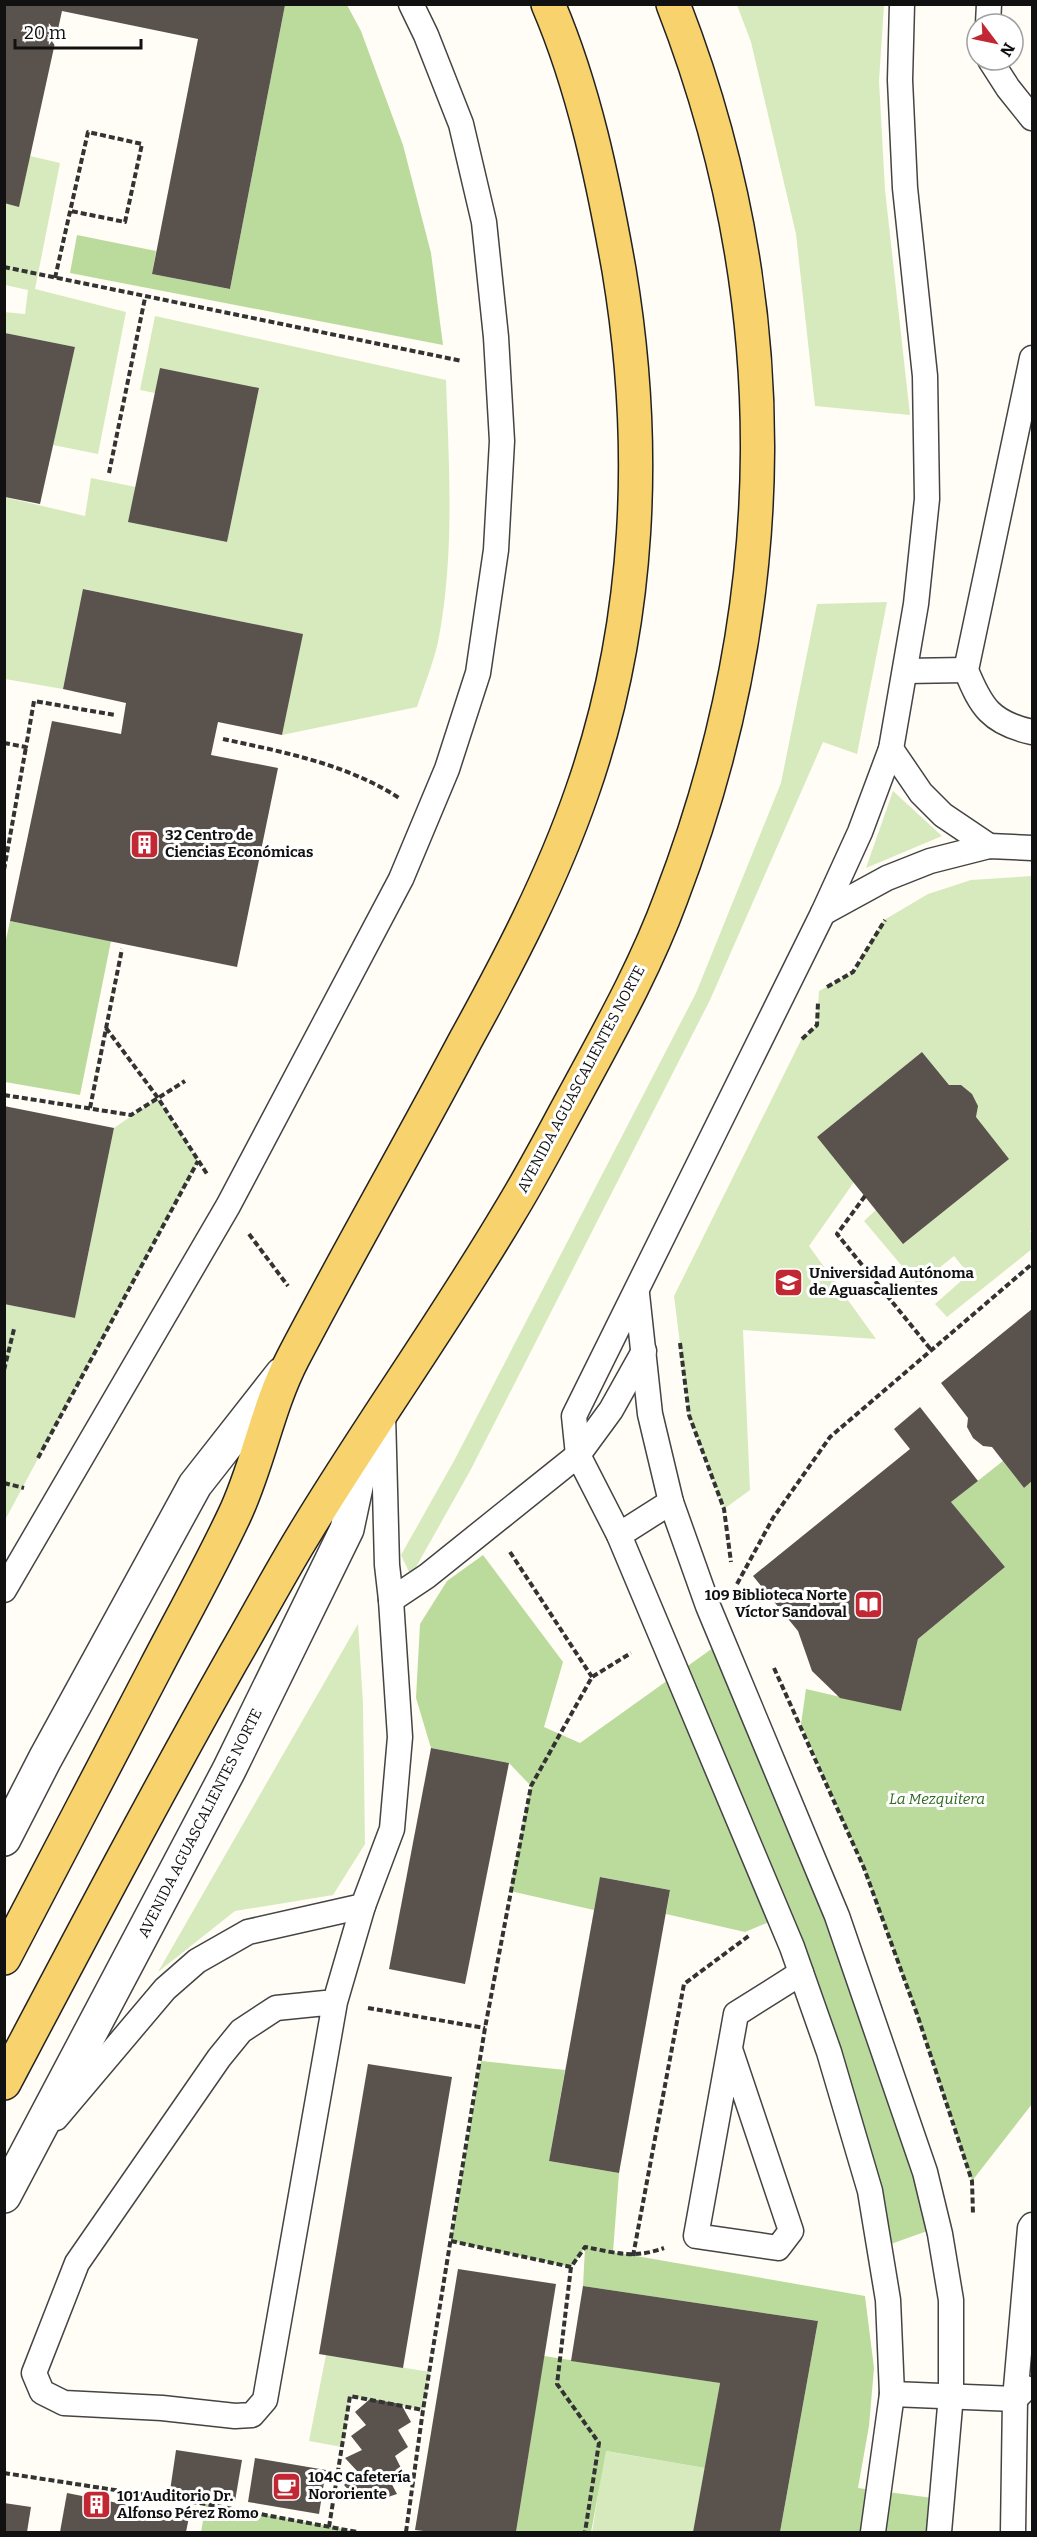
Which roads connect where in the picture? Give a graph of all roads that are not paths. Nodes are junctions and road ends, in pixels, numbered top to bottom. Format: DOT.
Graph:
graph roads {
  1 [pos="411,4"];
  2 [pos="548,4"];
  3 [pos="673,4"];
  4 [pos="902,4"];
  5 [pos="998,72"];
  6 [pos="1032,118"];
  7 [pos="1032,358"];
  8 [pos="966,670"];
  9 [pos="905,671"];
  10 [pos="1032,732"];
  11 [pos="891,748"];
  12 [pos="989,846"];
  13 [pos="1032,848"];
  14 [pos="823,913"];
  15 [pos="637,1294"];
  16 [pos="644,1351"];
  17 [pos="289,1366"];
  18 [pos="374,1427"];
  19 [pos="578,1455"];
  20 [pos="671,1502"];
  21 [pos="619,1535"];
  22 [pos="4,1590"];
  23 [pos="391,1600"];
  24 [pos="4,1839"];
  25 [pos="363,1906"];
  26 [pos="4,1958"];
  27 [pos="801,1973"];
  28 [pos="335,2002"];
  29 [pos="730,2049"];
  30 [pos="4,2083"];
  31 [pos="29,2149"];
  32 [pos="4,2196"];
  33 [pos="1032,2225"];
  34 [pos="1032,2383"];
  35 [pos="892,2394"];
  36 [pos="951,2395"];
  37 [pos="1015,2399"];
  38 [pos="873,2532"];
  39 [pos="939,2532"];
  40 [pos="1013,2532"];
  1 -- 22 [label="lane"];
  2 -- 17 [label="main road"];
  3 -- 18 [label="main road, AVENIDA AGUASCALIENTES NORTE"];
  4 -- 9 [label="lane"];
  5 -- 6 [label="lane"];
  7 -- 8 [label="lane"];
  8 -- 9 [label="lane"];
  8 -- 10 [label="lane"];
  9 -- 11 [label="lane"];
  11 -- 12 [label="lane"];
  11 -- 14 [label="lane"];
  12 -- 13 [label="lane"];
  12 -- 14 [label="lane"];
  14 -- 15 [label="lane"];
  15 -- 16 [label="lane"];
  15 -- 19 [label="lane"];
  16 -- 19 [label="lane"];
  16 -- 20 [label="lane"];
  17 -- 24 [label="street"];
  17 -- 26 [label="main road"];
  18 -- 23 [label="lane"];
  18 -- 30 [label="main road, AVENIDA AGUASCALIENTES NORTE"];
  18 -- 31 [label="street, AVENIDA AGUASCALIENTES NORTE"];
  19 -- 21 [label="lane"];
  19 -- 23 [label="lane"];
  20 -- 21 [label="lane"];
  20 -- 36 [label="lane"];
  21 -- 27 [label="lane"];
  23 -- 25 [label="lane"];
  25 -- 28 [label="lane"];
  25 -- 31 [label="lane"];
  27 -- 29 [label="lane"];
  27 -- 35 [label="lane"];
  28 -- 28 [label="lane"];
  29 -- 29 [label="lane"];
  31 -- 32 [label="street, AVENIDA AGUASCALIENTES NORTE"];
  33 -- 37 [label="lane"];
  34 -- 37 [label="lane"];
  35 -- 36 [label="lane"];
  35 -- 38 [label="lane"];
  36 -- 37 [label="lane"];
  36 -- 39 [label="lane"];
  37 -- 40 [label="lane"];
}
